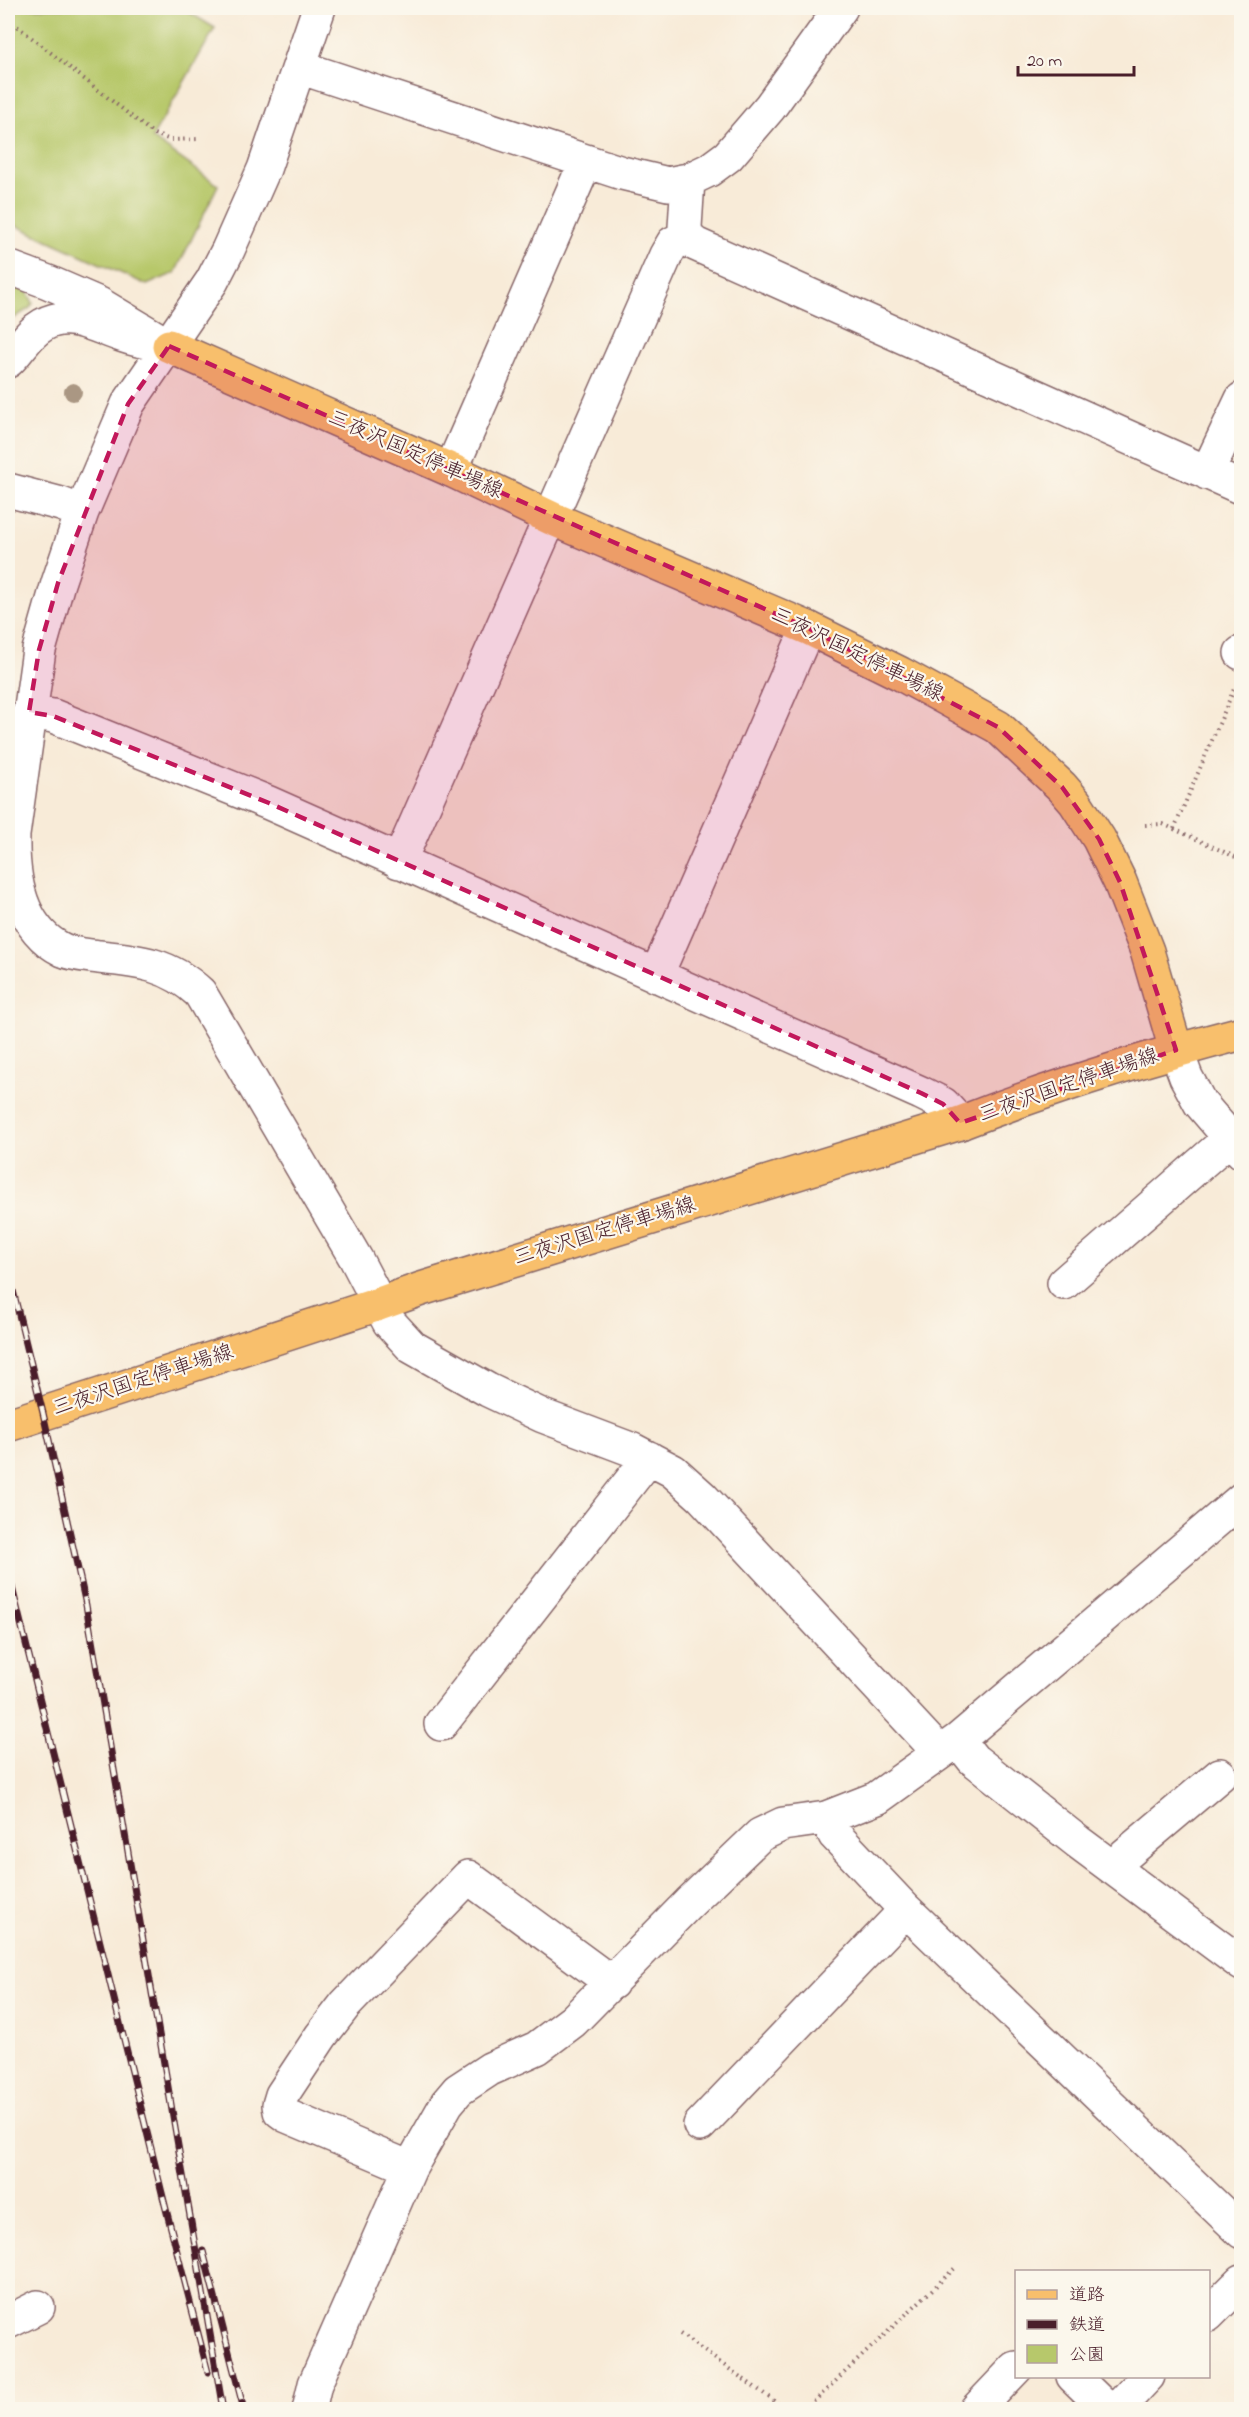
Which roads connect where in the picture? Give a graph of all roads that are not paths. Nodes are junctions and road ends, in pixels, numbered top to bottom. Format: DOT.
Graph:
graph roads {
  1 [pos="319,8"];
  2 [pos="842,8"];
  3 [pos="299,67"];
  4 [pos="586,161"];
  5 [pos="688,180"];
  6 [pos="687,237"];
  7 [pos="8,267"];
  8 [pos="169,346"];
  9 [pos="8,361"];
  10 [pos="1242,399"];
  11 [pos="451,470"];
  12 [pos="1207,473"];
  13 [pos="1242,488"];
  14 [pos="8,490"];
  15 [pos="82,512"];
  16 [pos="551,518"];
  17 [pos="808,628"];
  18 [pos="29,712"];
  19 [pos="399,862"];
  20 [pos="656,976"];
  21 [pos="1242,1033"];
  22 [pos="1176,1050"];
  23 [pos="960,1123"];
  24 [pos="1236,1145"];
  25 [pos="1064,1283"];
  26 [pos="380,1304"];
  27 [pos="8,1425"];
  28 [pos="649,1458"];
  29 [pos="1242,1499"];
  30 [pos="441,1724"];
  31 [pos="949,1746"];
  32 [pos="1220,1775"];
  33 [pos="826,1818"];
  34 [pos="1116,1870"];
  35 [pos="906,1910"];
  36 [pos="1242,1964"];
  37 [pos="612,1983"];
  38 [pos="700,2125"];
  39 [pos="410,2168"];
  40 [pos="1242,2232"];
  41 [pos="1242,2281"];
  42 [pos="38,2307"];
  43 [pos="1210,2314"];
  44 [pos="8,2322"];
  45 [pos="1015,2370"];
  46 [pos="1075,2378"];
  47 [pos="1146,2378"];
  48 [pos="309,2409"];
  49 [pos="976,2409"];
  50 [pos="1108,2409"];
  51 [pos="1116,2409"];
  1 -- 3 [label="street"];
  2 -- 5 [label="street"];
  3 -- 4 [label="street"];
  3 -- 8 [label="street"];
  4 -- 5 [label="street"];
  4 -- 11 [label="street"];
  5 -- 6 [label="street"];
  6 -- 12 [label="street"];
  6 -- 16 [label="street"];
  7 -- 8 [label="street"];
  8 -- 9 [label="street"];
  8 -- 11 [label="main road, 三夜沢国定停車場線"];
  8 -- 15 [label="street"];
  10 -- 12 [label="street"];
  11 -- 16 [label="main road, 三夜沢国定停車場線"];
  12 -- 13 [label="street"];
  14 -- 15 [label="street"];
  15 -- 18 [label="street"];
  16 -- 17 [label="main road, 三夜沢国定停車場線"];
  16 -- 19 [label="street"];
  17 -- 20 [label="street"];
  17 -- 22 [label="main road, 三夜沢国定停車場線"];
  18 -- 19 [label="street"];
  18 -- 26 [label="street"];
  19 -- 20 [label="street"];
  20 -- 23 [label="street"];
  21 -- 22 [label="main road"];
  22 -- 23 [label="main road, 三夜沢国定停車場線"];
  22 -- 24 [label="street"];
  23 -- 26 [label="main road, 三夜沢国定停車場線"];
  24 -- 25 [label="street"];
  26 -- 27 [label="main road, 三夜沢国定停車場線"];
  26 -- 28 [label="street"];
  28 -- 30 [label="street"];
  28 -- 31 [label="street"];
  29 -- 31 [label="street"];
  31 -- 33 [label="street"];
  31 -- 34 [label="street"];
  32 -- 34 [label="street"];
  33 -- 35 [label="street"];
  33 -- 37 [label="street"];
  34 -- 36 [label="street"];
  35 -- 38 [label="street"];
  35 -- 40 [label="street"];
  37 -- 39 [label="street"];
  37 -- 39 [label="street"];
  39 -- 48 [label="street"];
  41 -- 43 [label="street"];
  42 -- 44 [label="street"];
  45 -- 49 [label="street"];
  46 -- 50 [label="street"];
  47 -- 51 [label="street"];
}
